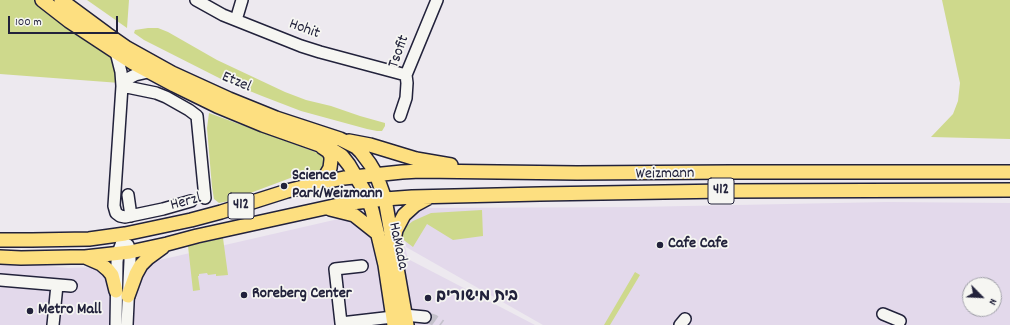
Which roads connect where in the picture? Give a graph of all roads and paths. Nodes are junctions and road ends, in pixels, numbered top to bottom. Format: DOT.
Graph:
graph roads {
  1 [pos="42,0"];
  2 [pos="61,0"];
  3 [pos="71,0"];
  4 [pos="196,0"];
  5 [pos="242,0"];
  6 [pos="438,0"];
  7 [pos="78,12"];
  8 [pos="236,20"];
  9 [pos="116,52"];
  10 [pos="148,72"];
  11 [pos="406,75"];
  12 [pos="122,86"];
  13 [pos="400,116"];
  14 [pos="340,140"];
  15 [pos="315,143"];
  16 [pos="490,172"];
  17 [pos="1010,172"];
  18 [pos="376,174"];
  19 [pos="356,177"];
  20 [pos="319,183"];
  21 [pos="1010,190"];
  22 [pos="128,195"];
  23 [pos="432,197"];
  24 [pos="204,198"];
  25 [pos="385,199"];
  26 [pos="368,200"];
  27 [pos="191,202"];
  28 [pos="324,208"];
  29 [pos="131,216"];
  30 [pos="125,234"];
  31 [pos="378,234"];
  32 [pos="0,240"];
  33 [pos="393,243"];
  34 [pos="167,244"];
  35 [pos="124,253"];
  36 [pos="0,257"];
  37 [pos="85,257"];
  38 [pos="362,266"];
  39 [pos="0,280"];
  40 [pos="57,285"];
  41 [pos="71,286"];
  42 [pos="122,293"];
  43 [pos="883,314"];
  44 [pos="400,320"];
  45 [pos="422,321"];
  46 [pos="900,321"];
  47 [pos="53,325"];
  48 [pos="116,325"];
  49 [pos="127,325"];
  1 -- 9 [label="main road, Etzel"];
  2 -- 7 [label="main road, Etzel"];
  3 -- 7 [label="main road"];
  4 -- 8 [label="street, Hohit"];
  5 -- 8 [label="street"];
  6 -- 11 [label="street, Tsofit"];
  7 -- 14 [label="main road, Etzel"];
  8 -- 11 [label="street, Hohit"];
  9 -- 10 [label="main road, Etzel"];
  9 -- 12 [label="street"];
  10 -- 12 [label="street"];
  10 -- 15 [label="main road, Etzel"];
  11 -- 13 [label="street, Tsofit"];
  12 -- 24 [label="street"];
  12 -- 29 [label="street"];
  14 -- 16 [label="main road"];
  14 -- 18 [label="main road, Etzel"];
  15 -- 19 [label="main road, Etzel"];
  15 -- 20 [label="main road"];
  16 -- 17 [label="main road, Weizmann / 412"];
  16 -- 18 [label="main road, Weizmann / 412"];
  18 -- 19 [label="main road, Herzl / 412"];
  18 -- 25 [label="main road, Etzel"];
  19 -- 20 [label="main road, Herzl / 412"];
  19 -- 26 [label="main road, HaMada"];
  20 -- 30 [label="main road, Herzl / 412"];
  21 -- 23 [label="main road, Weizmann / 412"];
  22 -- 29 [label="street"];
  23 -- 25 [label="main road, Weizmann / 412"];
  23 -- 33 [label="main road"];
  25 -- 26 [label="main road, Weizmann / 412"];
  25 -- 33 [label="main road, HaMada"];
  26 -- 28 [label="main road, 412"];
  26 -- 31 [label="main road, HaMada"];
  27 -- 29 [label="street"];
  28 -- 31 [label="main road"];
  28 -- 34 [label="main road, 412"];
  30 -- 32 [label="main road, Herzl / 412"];
  30 -- 35 [label="street"];
  31 -- 44 [label="main road, HaMada"];
  33 -- 44 [label="main road, HaMada"];
  34 -- 35 [label="main road, 412"];
  34 -- 42 [label="main road"];
  35 -- 37 [label="main road, 412"];
  35 -- 42 [label="street"];
  36 -- 37 [label="main road, 412"];
  37 -- 42 [label="main road"];
  38 -- 44 [label="street"];
  39 -- 40 [label="street"];
  40 -- 41 [label="street"];
  40 -- 47 [label="street"];
  42 -- 48 [label="street"];
  42 -- 49 [label="street"];
  43 -- 46 [label="street"];
  44 -- 45 [label="street"];
}
